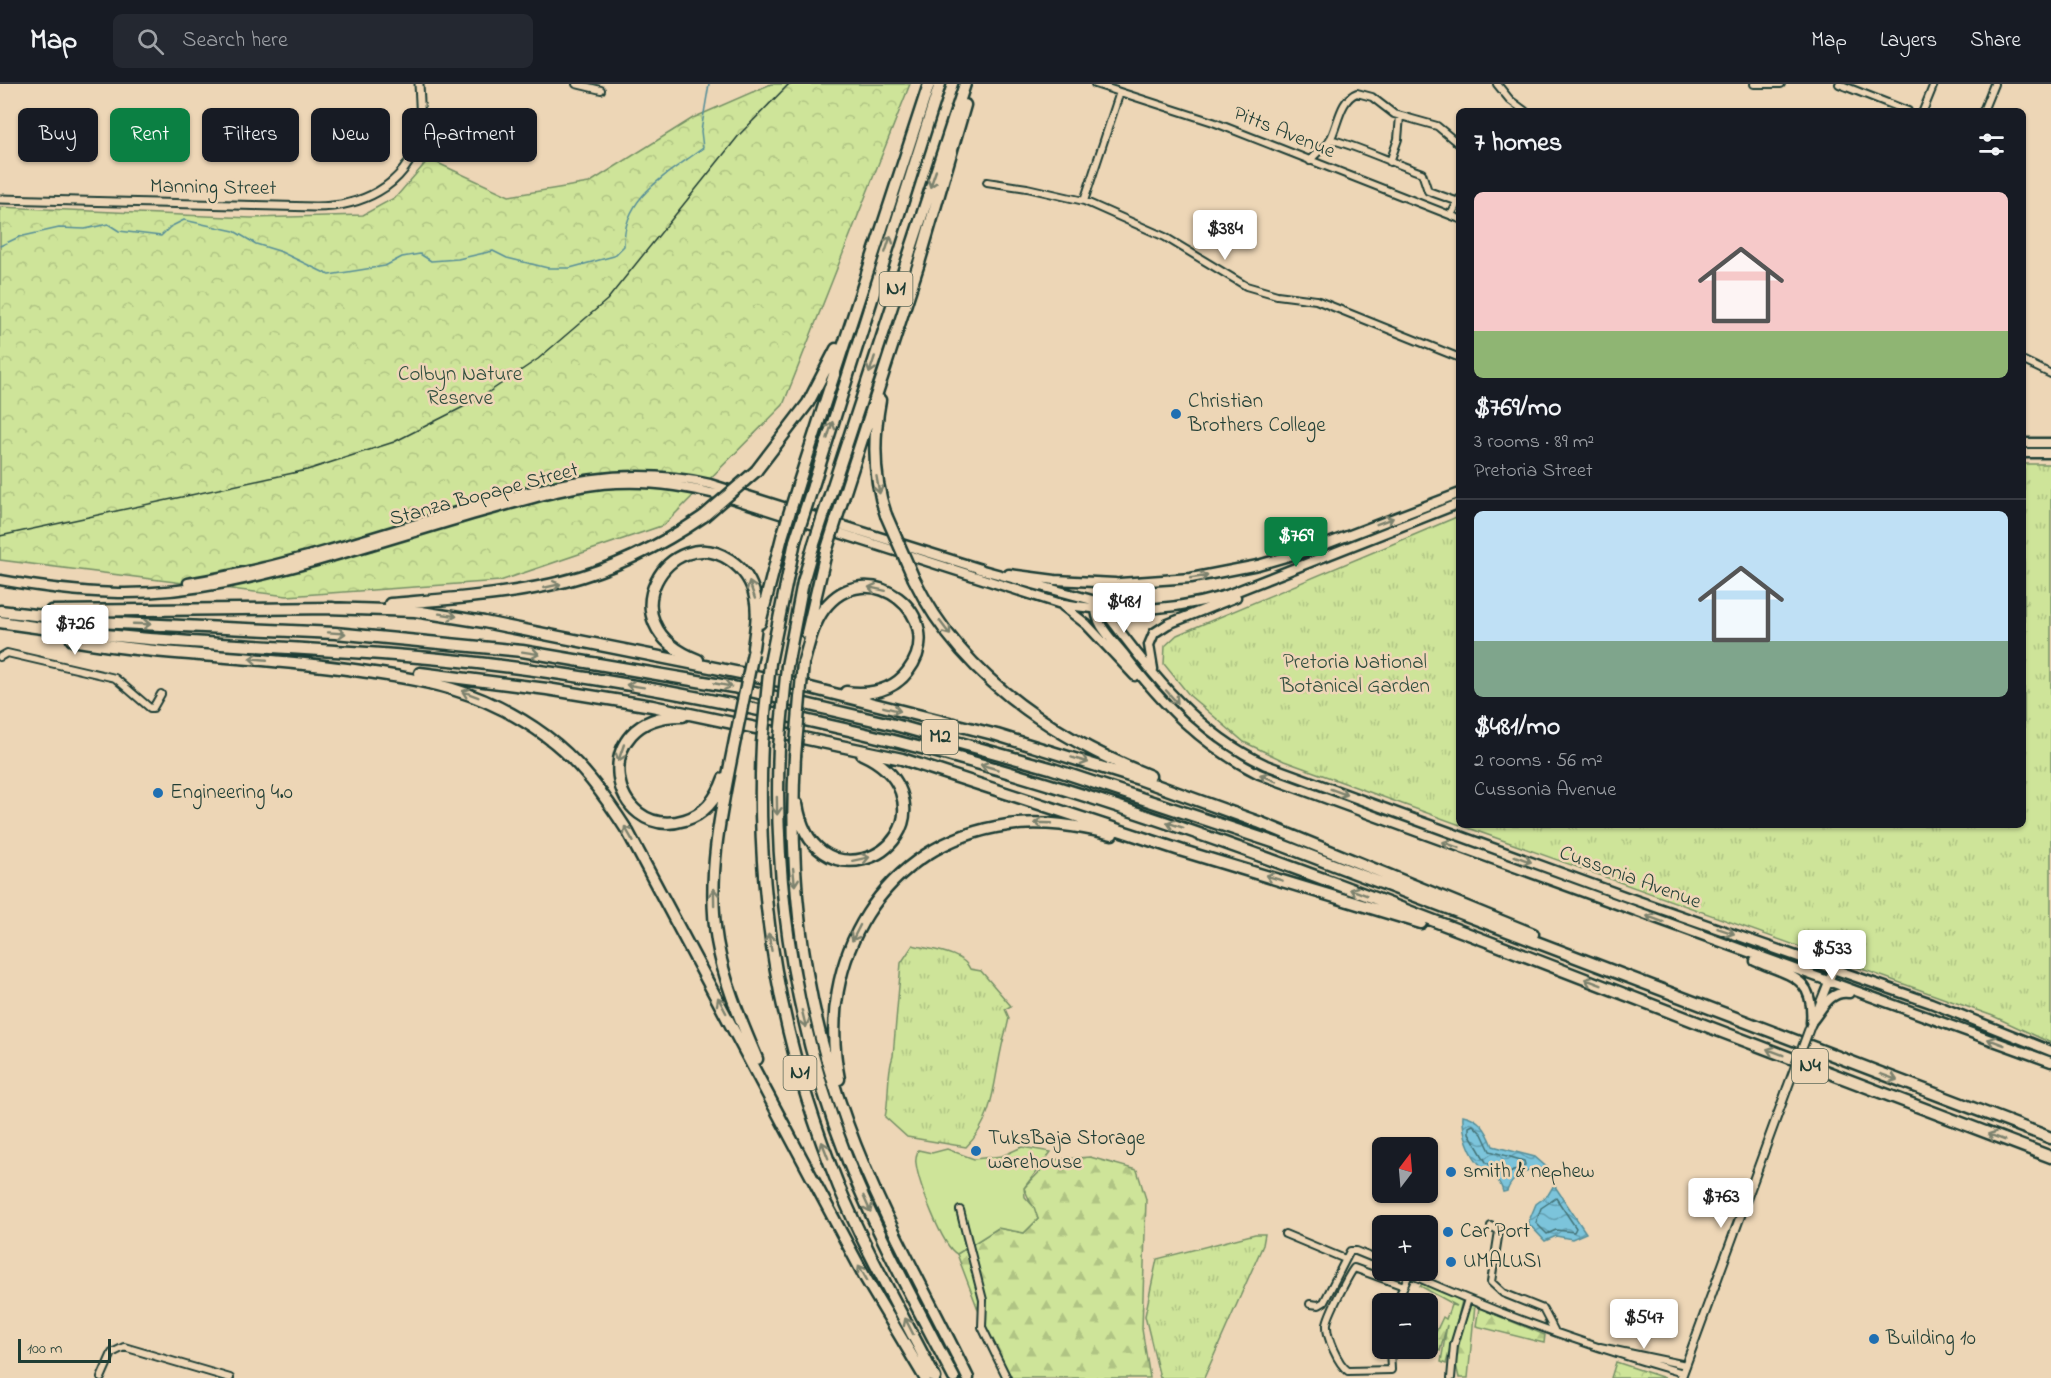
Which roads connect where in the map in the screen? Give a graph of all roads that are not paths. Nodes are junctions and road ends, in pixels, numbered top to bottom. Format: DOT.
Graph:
graph roads {
  1 [pos="419,84"];
  2 [pos="576,84"];
  3 [pos="929,84"];
  4 [pos="940,84"];
  5 [pos="964,84"];
  6 [pos="970,84"];
  7 [pos="1095,84"];
  8 [pos="1497,84"];
  9 [pos="1754,84"];
  10 [pos="1781,84"];
  11 [pos="1839,84"];
  12 [pos="1934,84"];
  13 [pos="1994,84"];
  14 [pos="601,90"];
  15 [pos="1119,92"];
  16 [pos="1521,108"];
  17 [pos="1900,108"];
  18 [pos="1924,108"];
  19 [pos="1984,108"];
  20 [pos="1400,116"];
  21 [pos="1330,139"];
  22 [pos="1456,142"];
  23 [pos="1310,162"];
  24 [pos="1390,162"];
  25 [pos="987,182"];
  26 [pos="0,199"];
  27 [pos="1456,199"];
  28 [pos="1084,201"];
  29 [pos="1456,204"];
  30 [pos="1451,215"];
  31 [pos="1456,217"];
  32 [pos="879,234"];
  33 [pos="905,304"];
  34 [pos="1456,356"];
  35 [pos="2026,363"];
  36 [pos="2051,374"];
  37 [pos="2026,443"];
  38 [pos="2051,444"];
  39 [pos="2026,453"];
  40 [pos="2051,453"];
  41 [pos="1456,495"];
  42 [pos="1456,505"];
  43 [pos="979,568"];
  44 [pos="1271,579"];
  45 [pos="0,580"];
  46 [pos="1120,583"];
  47 [pos="56,589"];
  48 [pos="1058,603"];
  49 [pos="1098,607"];
  50 [pos="326,608"];
  51 [pos="0,611"];
  52 [pos="0,622"];
  53 [pos="0,627"];
  54 [pos="753,650"];
  55 [pos="0,657"];
  56 [pos="804,662"];
  57 [pos="318,664"];
  58 [pos="747,674"];
  59 [pos="1157,678"];
  60 [pos="1145,683"];
  61 [pos="795,684"];
  62 [pos="161,694"];
  63 [pos="746,725"];
  64 [pos="794,735"];
  65 [pos="734,742"];
  66 [pos="795,758"];
  67 [pos="1261,823"];
  68 [pos="1183,850"];
  69 [pos="1739,949"];
  70 [pos="1834,968"];
  71 [pos="1569,973"];
  72 [pos="1829,982"];
  73 [pos="1876,999"];
  74 [pos="1811,1023"];
  75 [pos="2051,1051"];
  76 [pos="1834,1057"];
  77 [pos="2051,1062"];
  78 [pos="2051,1138"];
  79 [pos="858,1149"];
  80 [pos="798,1150"];
  81 [pos="2051,1157"];
  82 [pos="960,1210"];
  83 [pos="1491,1226"];
  84 [pos="1285,1234"];
  85 [pos="1372,1258"];
  86 [pos="1345,1260"];
  87 [pos="1406,1281"];
  88 [pos="1426,1281"];
  89 [pos="1404,1286"];
  90 [pos="1400,1293"];
  91 [pos="1468,1299"];
  92 [pos="1310,1304"];
  93 [pos="1554,1330"];
  94 [pos="1597,1348"];
  95 [pos="1390,1359"];
  96 [pos="1686,1365"];
  97 [pos="1391,1370"];
  98 [pos="1682,1376"];
  99 [pos="101,1378"];
  100 [pos="230,1378"];
  101 [pos="925,1378"];
  102 [pos="935,1378"];
  103 [pos="954,1378"];
  104 [pos="968,1378"];
  105 [pos="1007,1378"];
  106 [pos="1391,1378"];
  107 [pos="1451,1378"];
  1 -- 26 [label="street, Manning Street"];
  2 -- 14 [label="street"];
  3 -- 32 [label="highway"];
  102 -- 4 [label="highway, N1, one-way, bridge"];
  5 -- 103 [label="highway, N1, one-way, bridge"];
  6 -- 33 [label="highway"];
  7 -- 15 [label="street, Pitts Avenue"];
  8 -- 16 [label="street"];
  9 -- 10 [label="street"];
  11 -- 17 [label="street"];
  12 -- 18 [label="street"];
  13 -- 19 [label="street"];
  15 -- 23 [label="street, Pitts Avenue"];
  15 -- 28 [label="street"];
  20 -- 21 [label="street"];
  20 -- 22 [label="street"];
  20 -- 24 [label="street"];
  21 -- 23 [label="street"];
  21 -- 24 [label="street"];
  23 -- 30 [label="street, Pitts Avenue"];
  24 -- 27 [label="street"];
  25 -- 28 [label="street"];
  28 -- 34 [label="street"];
  29 -- 30 [label="street"];
  30 -- 31 [label="street, Pitts Avenue"];
  50 -- 32 [label="highway, one-way, bridge"];
  32 -- 54 [label="highway, bridge"];
  33 -- 56 [label="highway, bridge"];
  33 -- 67 [label="highway, one-way, bridge"];
  35 -- 36 [label="street"];
  37 -- 38 [label="main road"];
  39 -- 40 [label="main road"];
  46 -- 41 [label="main road, Stanza Bopape Street, one-way"];
  42 -- 44 [label="main road"];
  43 -- 46 [label="main road, Stanza Bopape Street"];
  43 -- 47 [label="main road, Stanza Bopape Street"];
  43 -- 49 [label="main road"];
  44 -- 49 [label="main road, Stanza Bopape Street"];
  44 -- 59 [label="main road"];
  45 -- 47 [label="main road, Stanza Bopape Street"];
  46 -- 49 [label="main road"];
  47 -- 48 [label="main road, Stanza Bopape Street"];
  48 -- 49 [label="main road, Stanza Bopape Street"];
  48 -- 60 [label="main road"];
  49 -- 59 [label="main road, Cussonia Avenue"];
  49 -- 60 [label="main road"];
  50 -- 51 [label="highway"];
  50 -- 58 [label="highway, one-way"];
  51 -- 76 [label="highway, M2, one-way"];
  71 -- 52 [label="highway, M2, one-way"];
  57 -- 53 [label="highway, one-way"];
  54 -- 58 [label="highway, one-way"];
  54 -- 65 [label="highway, bridge"];
  55 -- 62 [label="street"];
  61 -- 56 [label="highway, one-way"];
  56 -- 66 [label="highway, bridge"];
  57 -- 63 [label="highway"];
  80 -- 57 [label="highway, one-way"];
  58 -- 61 [label="highway"];
  59 -- 70 [label="main road, Cussonia Avenue, one-way"];
  69 -- 60 [label="main road, Cussonia Avenue, one-way"];
  61 -- 67 [label="highway, one-way"];
  63 -- 64 [label="highway"];
  63 -- 65 [label="highway, one-way"];
  66 -- 64 [label="highway, one-way"];
  64 -- 68 [label="highway"];
  80 -- 65 [label="highway, one-way"];
  66 -- 79 [label="highway, one-way"];
  67 -- 76 [label="highway"];
  71 -- 68 [label="highway, one-way"];
  68 -- 79 [label="highway, one-way"];
  69 -- 72 [label="main road, Cussonia Avenue"];
  69 -- 74 [label="main road"];
  70 -- 72 [label="street"];
  70 -- 75 [label="main road, Cussonia Avenue"];
  81 -- 71 [label="highway, N4, one-way"];
  72 -- 73 [label="main road, Cussonia Avenue"];
  72 -- 74 [label="street"];
  73 -- 74 [label="main road"];
  77 -- 73 [label="main road, Cussonia Avenue, one-way"];
  74 -- 96 [label="street, bridge"];
  76 -- 78 [label="highway, N4, one-way"];
  79 -- 104 [label="highway"];
  101 -- 80 [label="highway, one-way"];
  82 -- 105 [label="street"];
  83 -- 93 [label="street"];
  84 -- 86 [label="street"];
  85 -- 86 [label="street"];
  86 -- 92 [label="street"];
  87 -- 89 [label="street"];
  88 -- 91 [label="street"];
  89 -- 90 [label="street"];
  89 -- 97 [label="street"];
  91 -- 94 [label="street"];
  91 -- 107 [label="street"];
  94 -- 96 [label="street"];
  94 -- 98 [label="street"];
  95 -- 97 [label="street"];
  96 -- 98 [label="street"];
  97 -- 106 [label="street"];
  99 -- 100 [label="street"];
}
